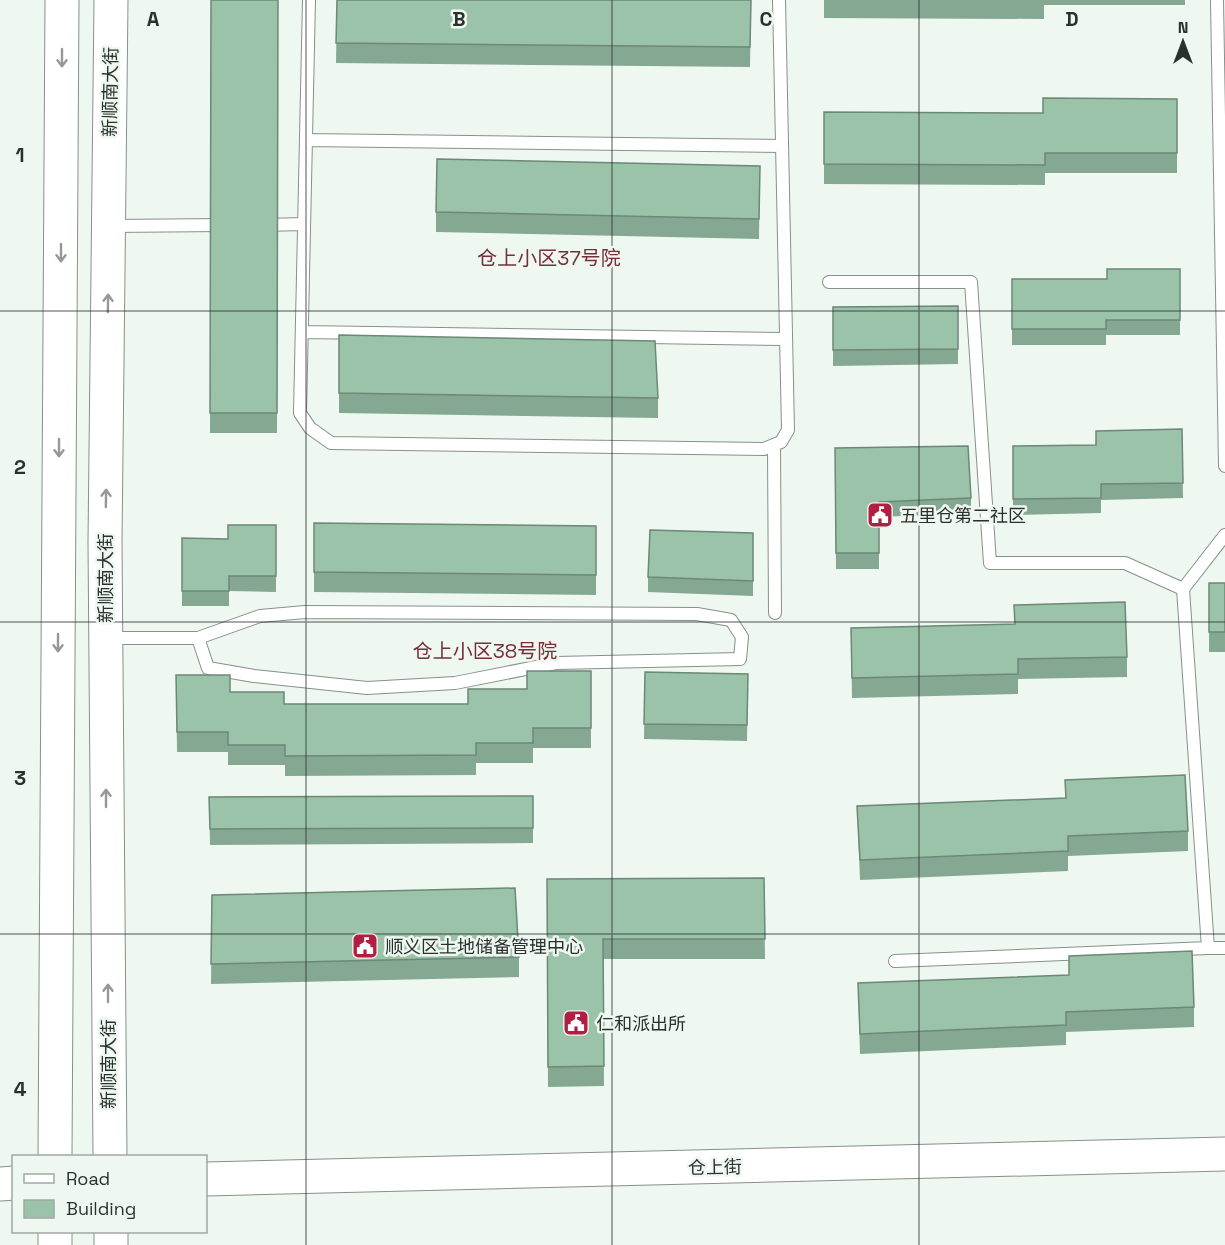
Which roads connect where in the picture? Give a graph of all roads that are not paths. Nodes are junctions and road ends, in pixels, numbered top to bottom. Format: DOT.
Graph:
graph roads {
  1 [pos="62,0"];
  2 [pos="111,0"];
  3 [pos="309,0"];
  4 [pos="779,0"];
  5 [pos="1217,0"];
  6 [pos="306,140"];
  7 [pos="782,146"];
  8 [pos="304,224"];
  9 [pos="108,226"];
  10 [pos="829,282"];
  11 [pos="302,332"];
  12 [pos="786,339"];
  13 [pos="774,445"];
  14 [pos="1225,466"];
  15 [pos="1225,535"];
  16 [pos="1183,589"];
  17 [pos="775,613"];
  18 [pos="105,638"];
  19 [pos="198,638"];
  20 [pos="1208,948"];
  21 [pos="1225,948"];
  22 [pos="895,961"];
  23 [pos="1225,1154"];
  24 [pos="55,1155"];
  25 [pos="110,1155"];
  26 [pos="207,1179"];
  1 -- 24 [label="main road, one-way"];
  2 -- 9 [label="main road, 新顺南大街"];
  3 -- 6 [label="lane"];
  4 -- 7 [label="lane"];
  5 -- 14 [label="lane"];
  6 -- 7 [label="lane"];
  6 -- 8 [label="lane"];
  7 -- 12 [label="lane"];
  8 -- 9 [label="lane"];
  8 -- 11 [label="lane"];
  18 -- 9 [label="main road, 新顺南大街, one-way"];
  10 -- 16 [label="lane"];
  11 -- 12 [label="lane"];
  11 -- 13 [label="lane"];
  12 -- 13 [label="lane"];
  13 -- 17 [label="lane"];
  15 -- 16 [label="lane"];
  16 -- 20 [label="lane"];
  18 -- 19 [label="lane"];
  25 -- 18 [label="main road, 新顺南大街, one-way"];
  19 -- 19 [label="lane"];
  20 -- 21 [label="lane"];
  20 -- 22 [label="lane"];
  23 -- 26 [label="main road, 仓上街"];
}
